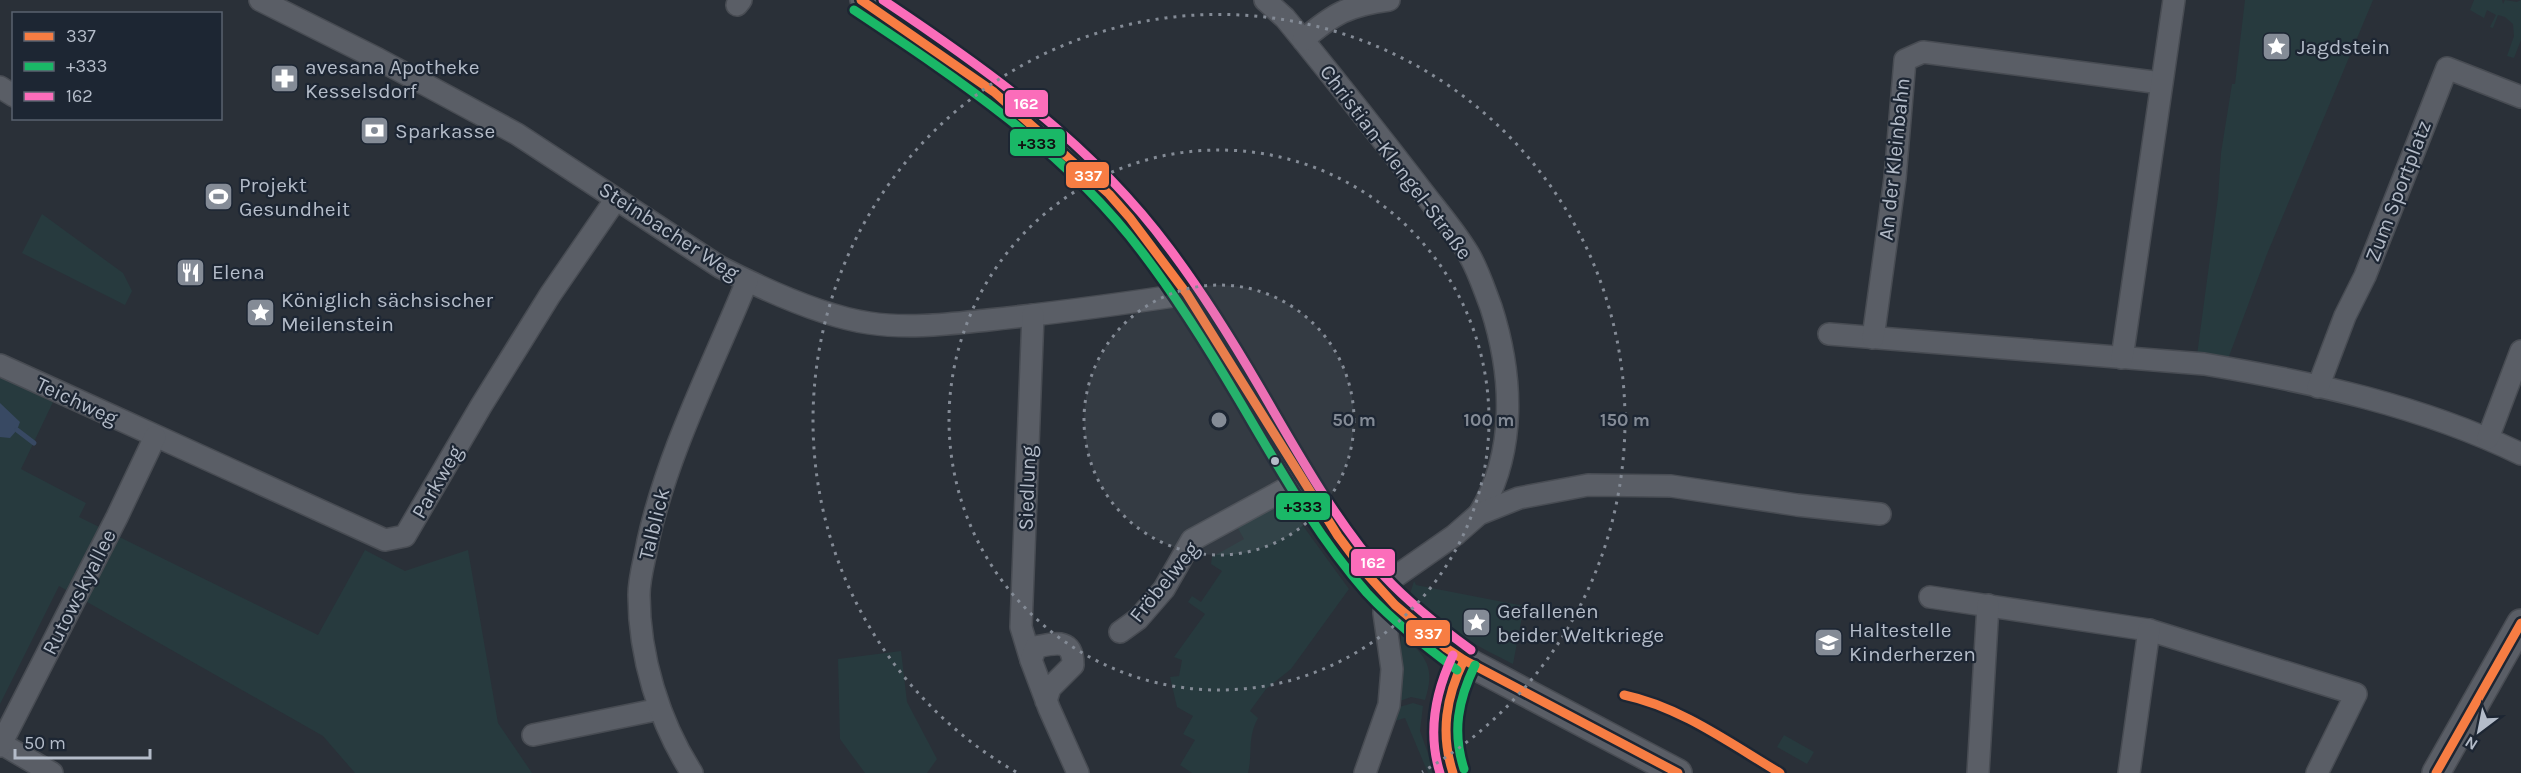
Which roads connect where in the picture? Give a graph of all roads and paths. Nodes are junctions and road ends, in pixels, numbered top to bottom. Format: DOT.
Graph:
graph roads {
  1 [pos="260,0"];
  2 [pos="861,0"];
  3 [pos="1265,0"];
  4 [pos="1389,0"];
  5 [pos="2174,0"];
  6 [pos="1303,39"];
  7 [pos="2160,83"];
  8 [pos="2521,97"];
  9 [pos="616,199"];
  10 [pos="747,281"];
  11 [pos="1187,294"];
  12 [pos="1033,315"];
  13 [pos="1829,334"];
  14 [pos="1873,338"];
  15 [pos="2521,351"];
  16 [pos="2121,357"];
  17 [pos="0,365"];
  18 [pos="2318,387"];
  19 [pos="155,436"];
  20 [pos="2488,438"];
  21 [pos="2521,454"];
  22 [pos="1302,480"];
  23 [pos="1479,514"];
  24 [pos="1880,514"];
  25 [pos="1385,596"];
  26 [pos="1930,597"];
  27 [pos="1988,605"];
  28 [pos="2521,623"];
  29 [pos="2149,630"];
  30 [pos="1120,632"];
  31 [pos="1031,660"];
  32 [pos="1464,660"];
  33 [pos="1046,701"];
  34 [pos="660,709"];
  35 [pos="533,735"];
  36 [pos="0,745"];
  37 [pos="52,773"];
  38 [pos="692,773"];
  39 [pos="1078,773"];
  40 [pos="1365,773"];
  41 [pos="1453,773"];
  42 [pos="1678,773"];
  43 [pos="1978,773"];
  44 [pos="2129,773"];
  45 [pos="2317,773"];
  46 [pos="2436,773"];
  1 -- 9 [label="street, Steinbacher Weg"];
  2 -- 11 [label="street"];
  3 -- 6 [label="street, Christian-Klengel-Straße"];
  4 -- 6 [label="street"];
  5 -- 7 [label="street"];
  6 -- 23 [label="street, Christian-Klengel-Straße"];
  7 -- 14 [label="street, An der Kleinbahn"];
  7 -- 16 [label="street"];
  8 -- 18 [label="street, Zum Sportplatz"];
  9 -- 10 [label="street, Steinbacher Weg"];
  9 -- 19 [label="street, Parkweg"];
  10 -- 12 [label="street, Steinbacher Weg"];
  10 -- 34 [label="street, Talblick"];
  11 -- 12 [label="street, Steinbacher Weg"];
  11 -- 22 [label="street"];
  12 -- 31 [label="street, Siedlung"];
  13 -- 14 [label="street"];
  14 -- 16 [label="street"];
  15 -- 20 [label="street"];
  16 -- 18 [label="street"];
  17 -- 19 [label="street, Teichweg"];
  18 -- 20 [label="street"];
  19 -- 36 [label="street, Rutowskyallee"];
  20 -- 21 [label="street"];
  22 -- 25 [label="street"];
  22 -- 30 [label="street, Fröbelweg"];
  23 -- 24 [label="street, Christian-Klengel-Straße"];
  23 -- 25 [label="street, Christian-Klengel-Straße"];
  25 -- 32 [label="street"];
  25 -- 40 [label="street"];
  26 -- 27 [label="street"];
  27 -- 29 [label="street"];
  27 -- 43 [label="street"];
  28 -- 46 [label="street"];
  29 -- 44 [label="street"];
  29 -- 45 [label="street"];
  31 -- 33 [label="street"];
  31 -- 33 [label="street"];
  32 -- 41 [label="street"];
  32 -- 42 [label="street"];
  33 -- 39 [label="street"];
  34 -- 35 [label="street"];
  34 -- 38 [label="street, Talblick"];
  36 -- 37 [label="street"];
}
